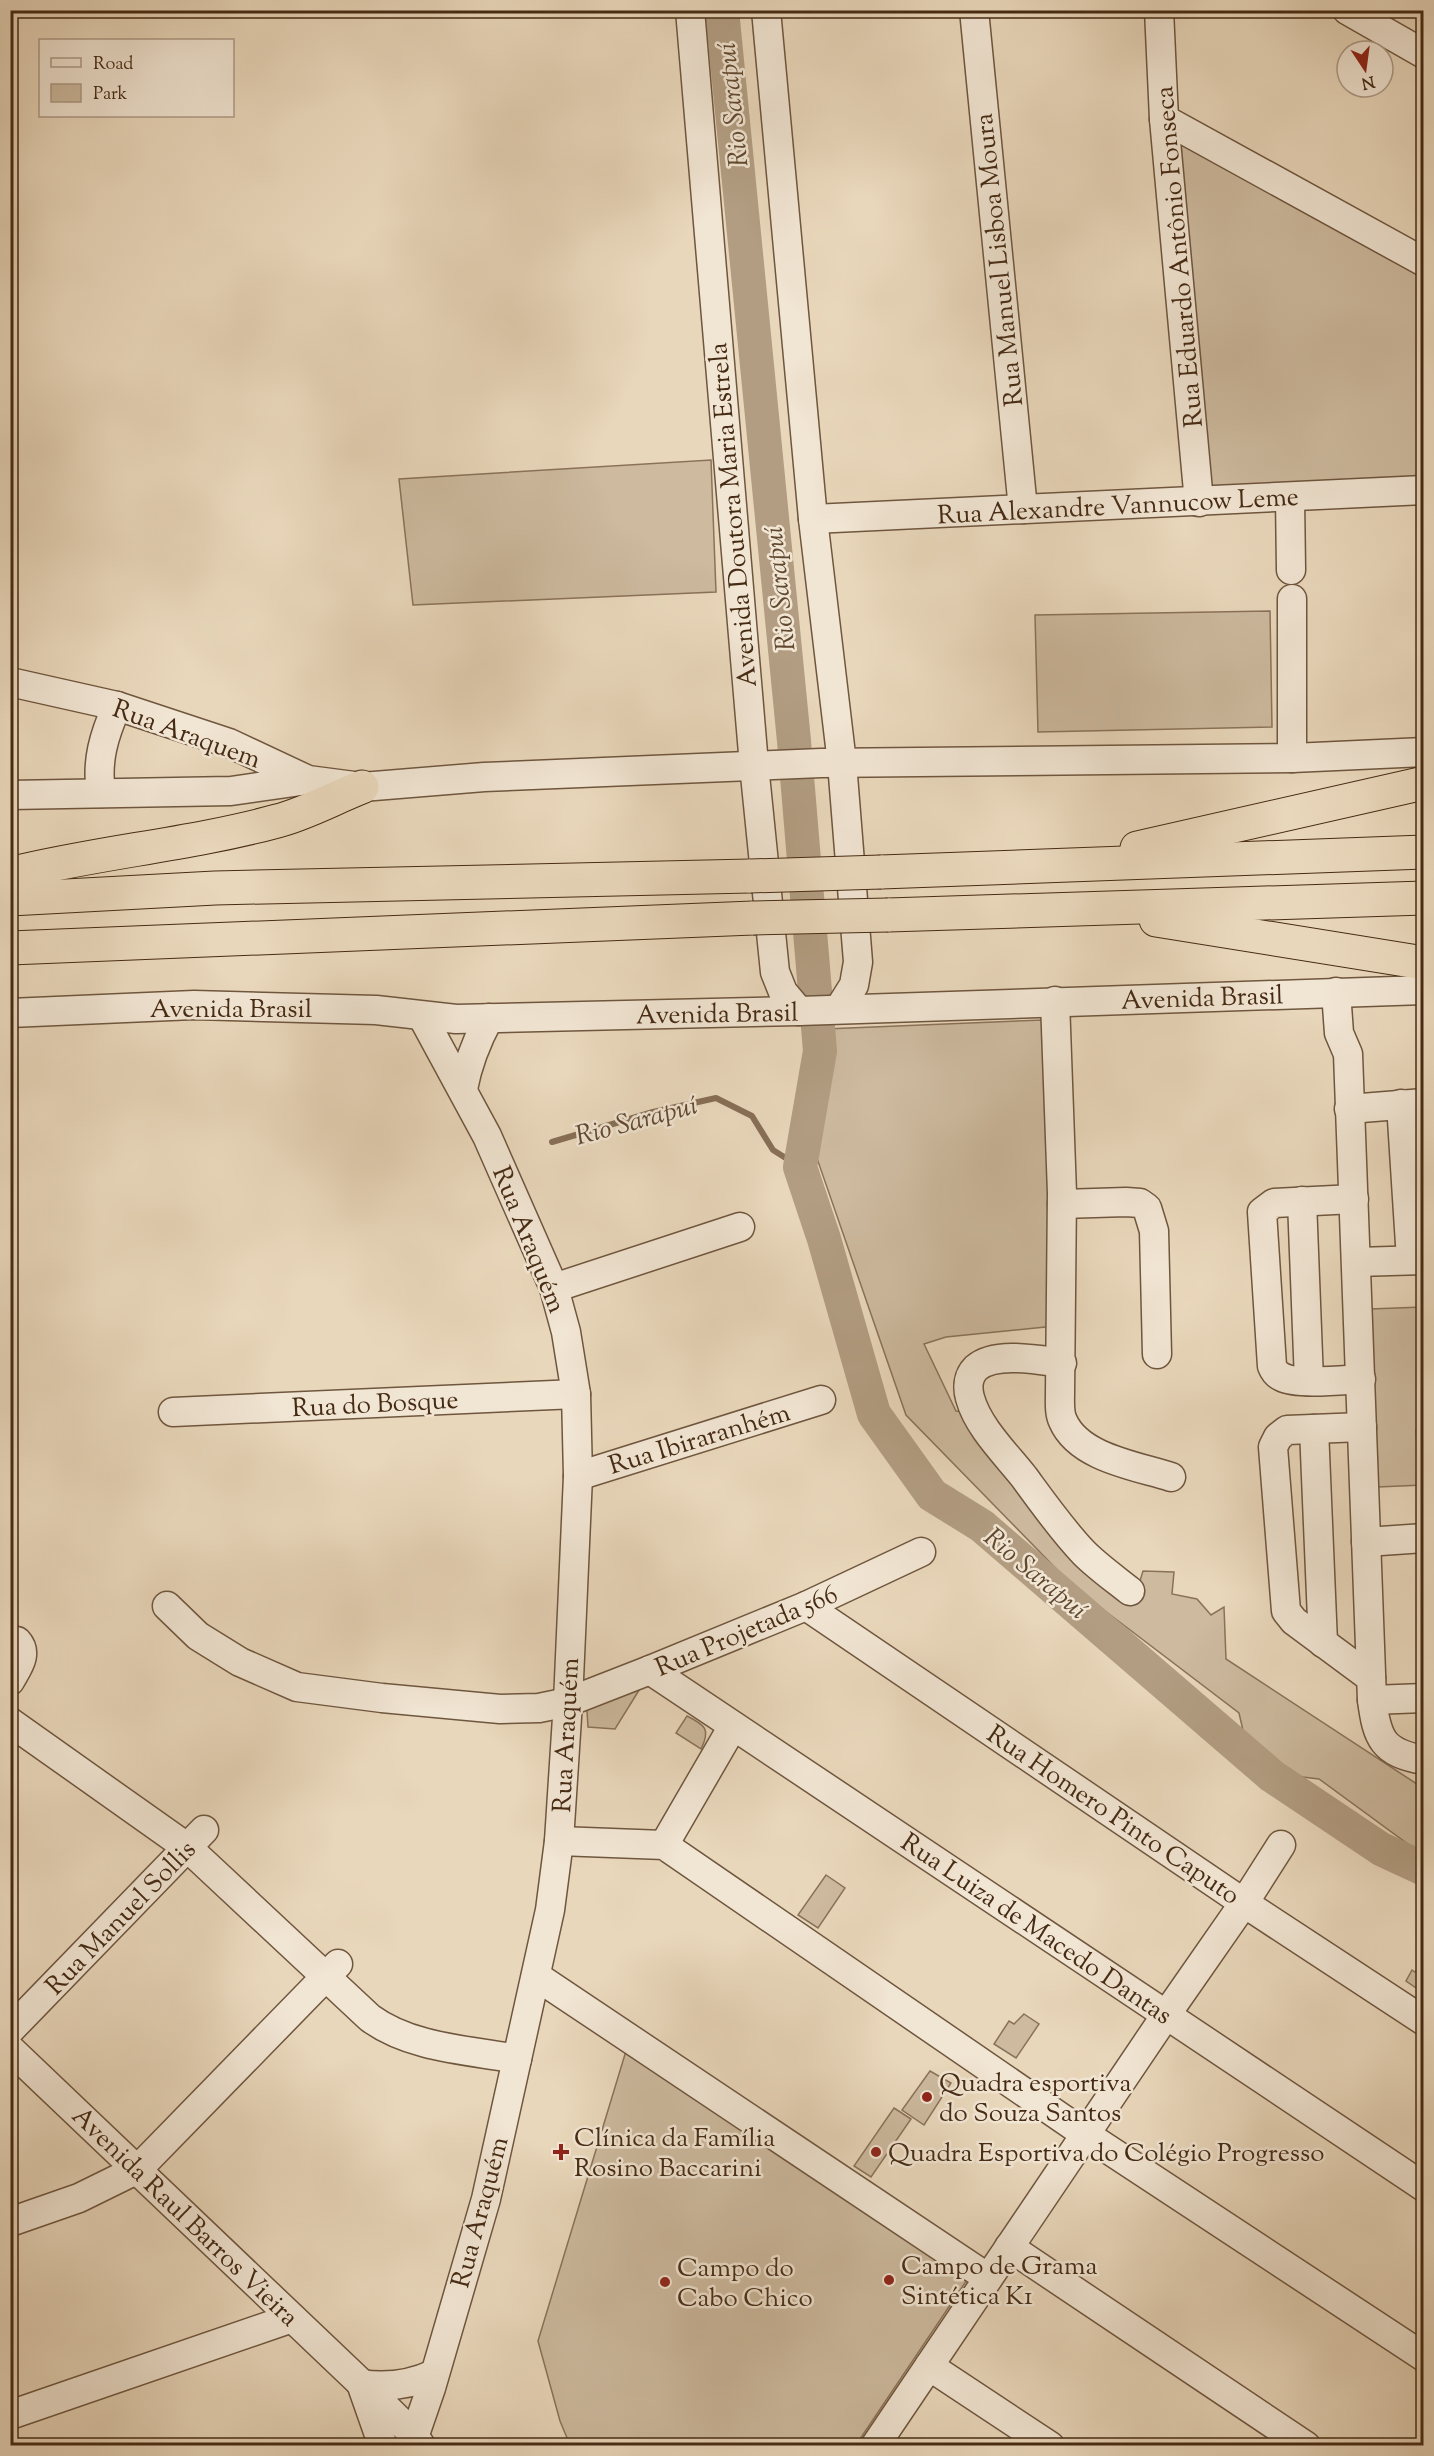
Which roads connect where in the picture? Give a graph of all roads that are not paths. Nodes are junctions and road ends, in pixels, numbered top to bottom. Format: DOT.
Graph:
graph roads {
  1 [pos="690,10"];
  2 [pos="766,10"];
  3 [pos="974,10"];
  4 [pos="1159,10"];
  5 [pos="1347,10"];
  6 [pos="1424,54"];
  7 [pos="1164,119"];
  8 [pos="1424,262"];
  9 [pos="1424,490"];
  10 [pos="1290,498"];
  11 [pos="1199,502"];
  12 [pos="1023,509"];
  13 [pos="813,519"];
  14 [pos="1291,570"];
  15 [pos="1292,600"];
  16 [pos="10,682"];
  17 [pos="117,706"];
  18 [pos="750,726"];
  19 [pos="1424,752"];
  20 [pos="1292,758"];
  21 [pos="844,762"];
  22 [pos="767,765"];
  23 [pos="706,767"];
  24 [pos="308,780"];
  25 [pos="1424,783"];
  26 [pos="362,787"];
  27 [pos="101,793"];
  28 [pos="10,795"];
  29 [pos="1424,852"];
  30 [pos="1060,866"];
  31 [pos="10,874"];
  32 [pos="1424,898"];
  33 [pos="10,899"];
  34 [pos="1077,908"];
  35 [pos="10,948"];
  36 [pos="1424,963"];
  37 [pos="1424,990"];
  38 [pos="1345,992"];
  39 [pos="1054,1001"];
  40 [pos="836,1009"];
  41 [pos="801,1011"];
  42 [pos="10,1013"];
  43 [pos="422,1016"];
  44 [pos="489,1018"];
  45 [pos="463,1089"];
  46 [pos="1412,1104"];
  47 [pos="1349,1109"];
  48 [pos="1354,1199"];
  49 [pos="1302,1201"];
  50 [pos="1062,1204"];
  51 [pos="740,1227"];
  52 [pos="1417,1260"];
  53 [pos="1357,1262"];
  54 [pos="554,1288"];
  55 [pos="1157,1354"];
  56 [pos="1062,1363"];
  57 [pos="1361,1379"];
  58 [pos="1309,1381"];
  59 [pos="576,1394"];
  60 [pos="821,1400"];
  61 [pos="173,1412"];
  62 [pos="1362,1427"];
  63 [pos="1314,1429"];
  64 [pos="578,1476"];
  65 [pos="1171,1477"];
  66 [pos="1424,1538"];
  67 [pos="1366,1542"];
  68 [pos="921,1552"];
  69 [pos="1130,1591"];
  70 [pos="167,1606"];
  71 [pos="806,1606"];
  72 [pos="14,1641"];
  73 [pos="1323,1642"];
  74 [pos="650,1670"];
  75 [pos="10,1682"];
  76 [pos="1372,1689"];
  77 [pos="1424,1698"];
  78 [pos="568,1702"];
  79 [pos="10,1722"];
  80 [pos="733,1726"];
  81 [pos="1424,1760"];
  82 [pos="196,1839"];
  83 [pos="559,1841"];
  84 [pos="664,1845"];
  85 [pos="1281,1845"];
  86 [pos="1244,1903"];
  87 [pos="334,1970"];
  88 [pos="536,1976"];
  89 [pos="1166,2015"];
  90 [pos="1424,2021"];
  91 [pos="10,2030"];
  92 [pos="10,2049"];
  93 [pos="517,2059"];
  94 [pos="1085,2134"];
  95 [pos="138,2169"];
  96 [pos="1424,2187"];
  97 [pos="10,2222"];
  98 [pos="1009,2247"];
  99 [pos="988,2278"];
  100 [pos="292,2318"];
  101 [pos="1424,2357"];
  102 [pos="928,2366"];
  103 [pos="433,2381"];
  104 [pos="361,2384"];
  105 [pos="10,2415"];
  106 [pos="419,2443"];
  107 [pos="383,2445"];
  108 [pos="875,2445"];
  109 [pos="1050,2445"];
  110 [pos="1306,2445"];
  1 -- 18 [label="street, Avenida Doutora Maria Estrela"];
  2 -- 13 [label="street"];
  3 -- 12 [label="street, Rua Manuel Lisboa Moura"];
  4 -- 7 [label="street, Rua Eduardo Antônio Fonseca"];
  5 -- 6 [label="street"];
  7 -- 8 [label="street"];
  7 -- 11 [label="street, Rua Eduardo Antônio Fonseca"];
  9 -- 10 [label="street, Rua Alexandre Vannucow Leme"];
  10 -- 11 [label="street, Rua Alexandre Vannucow Leme"];
  10 -- 14 [label="street"];
  11 -- 12 [label="street, Rua Alexandre Vannucow Leme"];
  12 -- 13 [label="street, Rua Alexandre Vannucow Leme"];
  13 -- 21 [label="street"];
  15 -- 20 [label="street"];
  16 -- 17 [label="street, Rua Araquem"];
  17 -- 24 [label="street, Rua Araquem"];
  17 -- 27 [label="street"];
  18 -- 22 [label="street, Avenida Doutora Maria Estrela"];
  18 -- 23 [label="street"];
  19 -- 20 [label="street"];
  20 -- 21 [label="street"];
  21 -- 22 [label="street"];
  21 -- 40 [label="street"];
  22 -- 23 [label="street"];
  22 -- 41 [label="street, Avenida Doutora Maria Estrela"];
  23 -- 26 [label="street"];
  24 -- 26 [label="street, Rua Araquem"];
  24 -- 27 [label="street"];
  25 -- 30 [label="highway"];
  26 -- 31 [label="highway"];
  27 -- 28 [label="street"];
  29 -- 30 [label="highway"];
  30 -- 33 [label="highway, bridge"];
  32 -- 34 [label="highway"];
  34 -- 35 [label="highway, bridge"];
  34 -- 36 [label="highway"];
  37 -- 38 [label="street, Avenida Brasil"];
  38 -- 39 [label="street, Avenida Brasil"];
  38 -- 47 [label="street"];
  39 -- 40 [label="street, Avenida Brasil"];
  39 -- 50 [label="street"];
  40 -- 41 [label="street, Avenida Brasil"];
  41 -- 44 [label="street, Avenida Brasil"];
  42 -- 43 [label="street, Avenida Brasil"];
  43 -- 44 [label="street, Avenida Brasil"];
  43 -- 45 [label="street, Rua Araquém"];
  44 -- 45 [label="street"];
  45 -- 54 [label="street, Rua Araquém"];
  46 -- 47 [label="street"];
  46 -- 52 [label="street"];
  47 -- 48 [label="street"];
  48 -- 49 [label="street"];
  48 -- 53 [label="street"];
  49 -- 58 [label="street"];
  49 -- 58 [label="street"];
  50 -- 55 [label="street"];
  50 -- 56 [label="street"];
  51 -- 54 [label="street"];
  52 -- 53 [label="street"];
  53 -- 57 [label="street"];
  54 -- 59 [label="street, Rua Araquém"];
  56 -- 65 [label="street"];
  56 -- 69 [label="street"];
  57 -- 58 [label="street"];
  57 -- 62 [label="street"];
  59 -- 61 [label="street, Rua do Bosque"];
  59 -- 64 [label="street, Rua Araquém"];
  60 -- 64 [label="street, Rua Ibiraranhém"];
  62 -- 63 [label="street"];
  62 -- 67 [label="street"];
  63 -- 73 [label="street"];
  63 -- 73 [label="street"];
  64 -- 78 [label="street, Rua Araquém"];
  66 -- 67 [label="street"];
  67 -- 76 [label="street"];
  68 -- 71 [label="street, Rua Projetada 566"];
  70 -- 78 [label="street, Rua Projetada 566"];
  71 -- 74 [label="street, Rua Projetada 566"];
  71 -- 86 [label="street, Rua Homero Pinto Caputo"];
  72 -- 75 [label="street"];
  73 -- 76 [label="street"];
  74 -- 78 [label="street, Rua Projetada 566"];
  74 -- 80 [label="street, Rua Luiza de Macedo Dantas"];
  76 -- 77 [label="street"];
  76 -- 81 [label="street"];
  78 -- 83 [label="street, Rua Araquém"];
  79 -- 82 [label="street"];
  80 -- 84 [label="street"];
  80 -- 89 [label="street, Rua Luiza de Macedo Dantas"];
  82 -- 87 [label="street"];
  82 -- 91 [label="street, Rua Manuel Sollis"];
  83 -- 84 [label="street"];
  83 -- 88 [label="street, Rua Araquém"];
  84 -- 94 [label="street"];
  85 -- 86 [label="street"];
  86 -- 89 [label="street"];
  86 -- 90 [label="street, Rua Homero Pinto Caputo"];
  87 -- 93 [label="street"];
  87 -- 95 [label="street"];
  88 -- 93 [label="street, Rua Araquém"];
  88 -- 99 [label="street"];
  89 -- 94 [label="street"];
  89 -- 96 [label="street, Rua Luiza de Macedo Dantas"];
  92 -- 95 [label="street, Avenida Raul Barros Vieira"];
  93 -- 103 [label="street, Rua Araquém"];
  94 -- 98 [label="street"];
  94 -- 101 [label="street"];
  95 -- 97 [label="street"];
  95 -- 100 [label="street, Avenida Raul Barros Vieira"];
  98 -- 99 [label="street"];
  98 -- 110 [label="street"];
  99 -- 102 [label="street"];
  100 -- 104 [label="street, Avenida Raul Barros Vieira"];
  100 -- 105 [label="street"];
  102 -- 108 [label="street"];
  102 -- 109 [label="street"];
  103 -- 104 [label="street"];
  103 -- 106 [label="street, Rua Araquém"];
  104 -- 106 [label="street, Avenida Raul Barros Vieira"];
  104 -- 107 [label="street, Avenida Raul Barros Vieira"];
}
